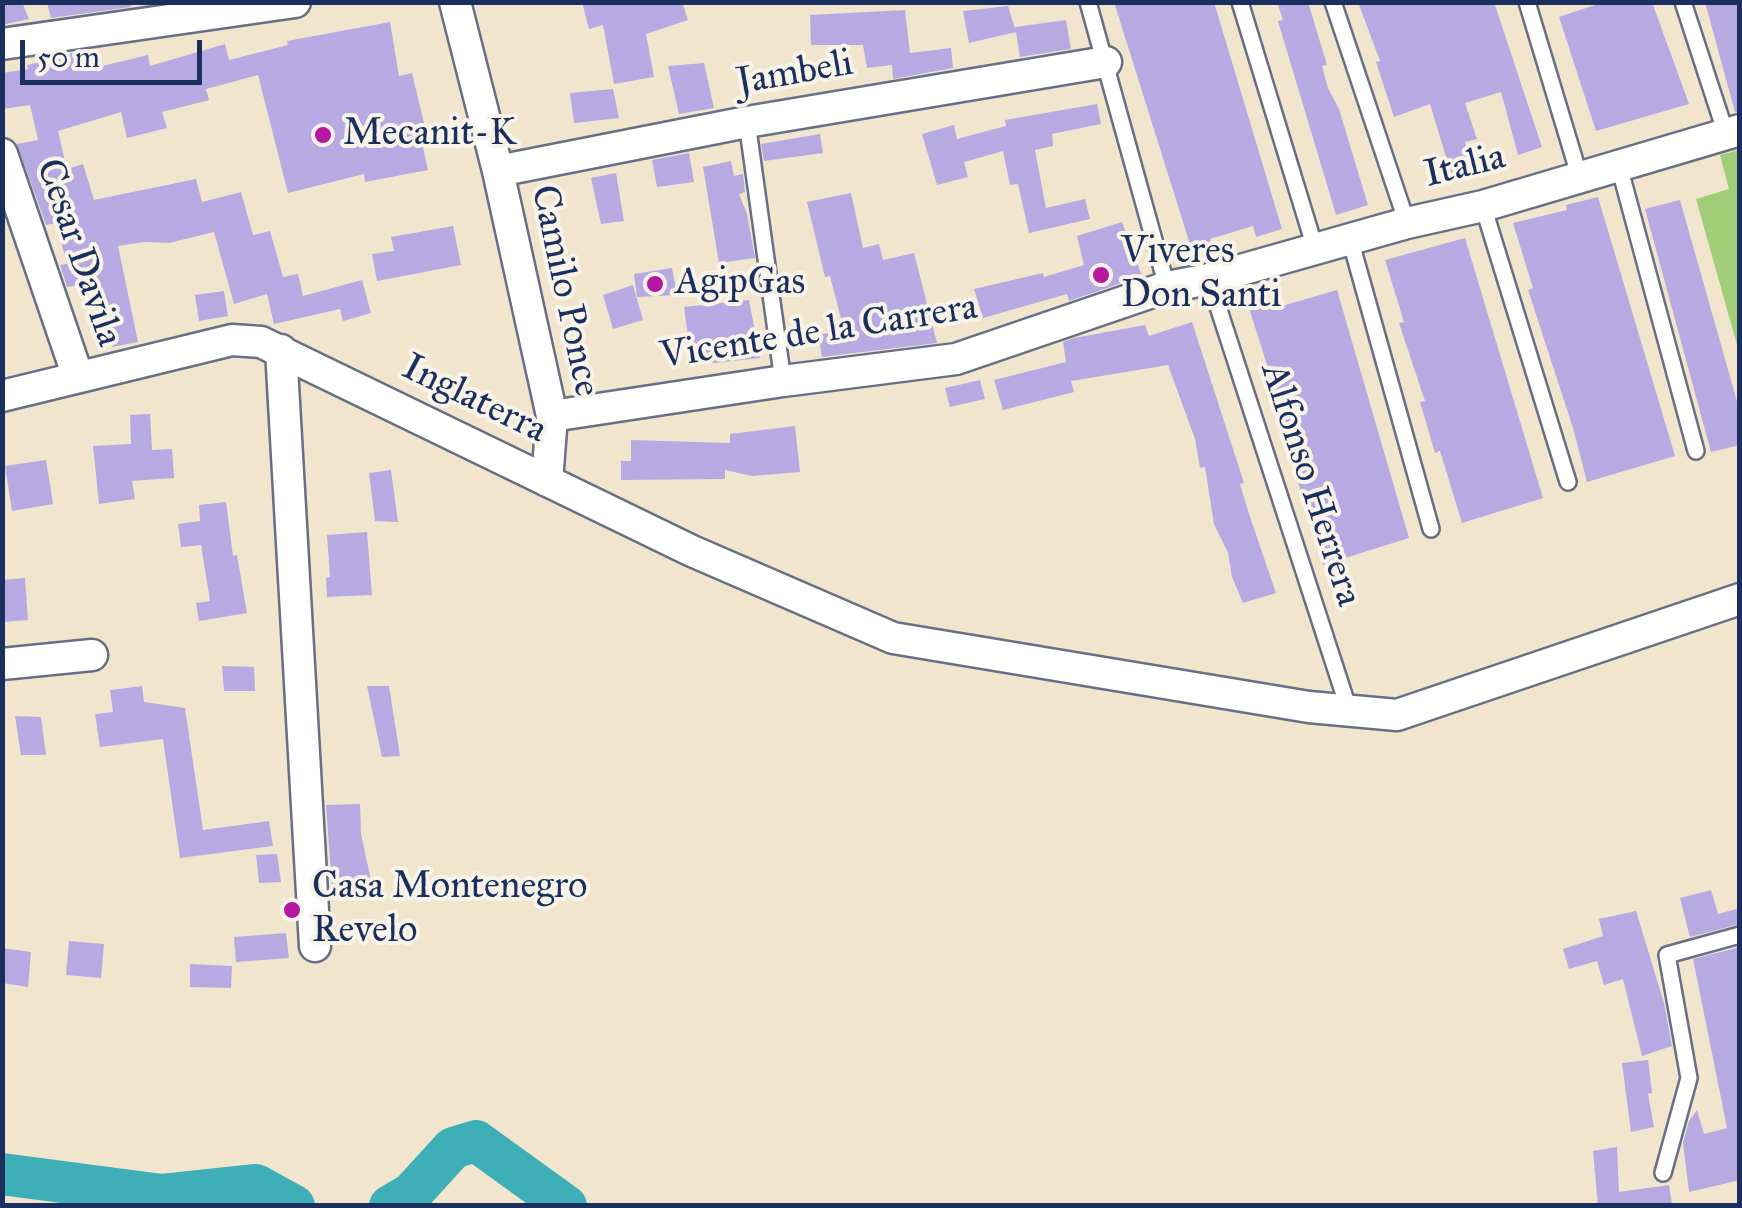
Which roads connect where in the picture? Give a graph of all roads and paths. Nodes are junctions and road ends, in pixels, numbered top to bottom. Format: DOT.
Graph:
graph roads {
  1 [pos="295,2"];
  2 [pos="455,2"];
  3 [pos="1088,2"];
  4 [pos="1240,2"];
  5 [pos="1334,2"];
  6 [pos="1527,2"];
  7 [pos="1683,2"];
  8 [pos="2,44"];
  9 [pos="1106,62"];
  10 [pos="746,122"];
  11 [pos="1733,132"];
  12 [pos="2,154"];
  13 [pos="1619,166"];
  14 [pos="498,171"];
  15 [pos="1580,178"];
  16 [pos="1483,206"];
  17 [pos="1406,222"];
  18 [pos="1350,239"];
  19 [pos="1315,248"];
  20 [pos="1209,279"];
  21 [pos="1167,287"];
  22 [pos="281,350"];
  23 [pos="78,377"];
  24 [pos="784,381"];
  25 [pos="2,396"];
  26 [pos="552,416"];
  27 [pos="1696,451"];
  28 [pos="546,481"];
  29 [pos="1568,482"];
  30 [pos="1431,530"];
  31 [pos="1740,599"];
  32 [pos="92,655"];
  33 [pos="2,664"];
  34 [pos="1348,710"];
  35 [pos="1740,935"];
  36 [pos="315,946"];
  37 [pos="1663,1173"];
  1 -- 8 [label="street"];
  2 -- 14 [label="street, Camilo Ponce"];
  3 -- 9 [label="lane"];
  4 -- 19 [label="lane"];
  5 -- 17 [label="lane"];
  6 -- 15 [label="lane"];
  7 -- 11 [label="lane"];
  9 -- 10 [label="street, Jambeli"];
  9 -- 21 [label="lane"];
  10 -- 14 [label="street, Jambeli"];
  10 -- 24 [label="lane"];
  11 -- 13 [label="street, Italia"];
  12 -- 23 [label="street, Cesar Davila"];
  13 -- 15 [label="street, Italia"];
  13 -- 27 [label="lane"];
  14 -- 26 [label="street, Camilo Ponce"];
  15 -- 16 [label="street, Italia"];
  16 -- 17 [label="street, Italia"];
  16 -- 29 [label="lane"];
  17 -- 18 [label="street, Italia"];
  18 -- 19 [label="street, Italia"];
  18 -- 30 [label="lane"];
  19 -- 20 [label="street, Italia"];
  20 -- 21 [label="street, Vicente de la Carrera"];
  20 -- 34 [label="lane, Alfonso Herrera"];
  21 -- 24 [label="street, Vicente de la Carrera"];
  22 -- 23 [label="street, Inglaterra"];
  22 -- 28 [label="street, Inglaterra"];
  22 -- 36 [label="street"];
  23 -- 25 [label="street, Inglaterra"];
  24 -- 26 [label="street, Vicente de la Carrera"];
  26 -- 28 [label="street, Camilo Ponce"];
  28 -- 34 [label="street, Inglaterra"];
  31 -- 34 [label="street, Inglaterra"];
  32 -- 33 [label="street"];
  35 -- 37 [label="lane"];
}
